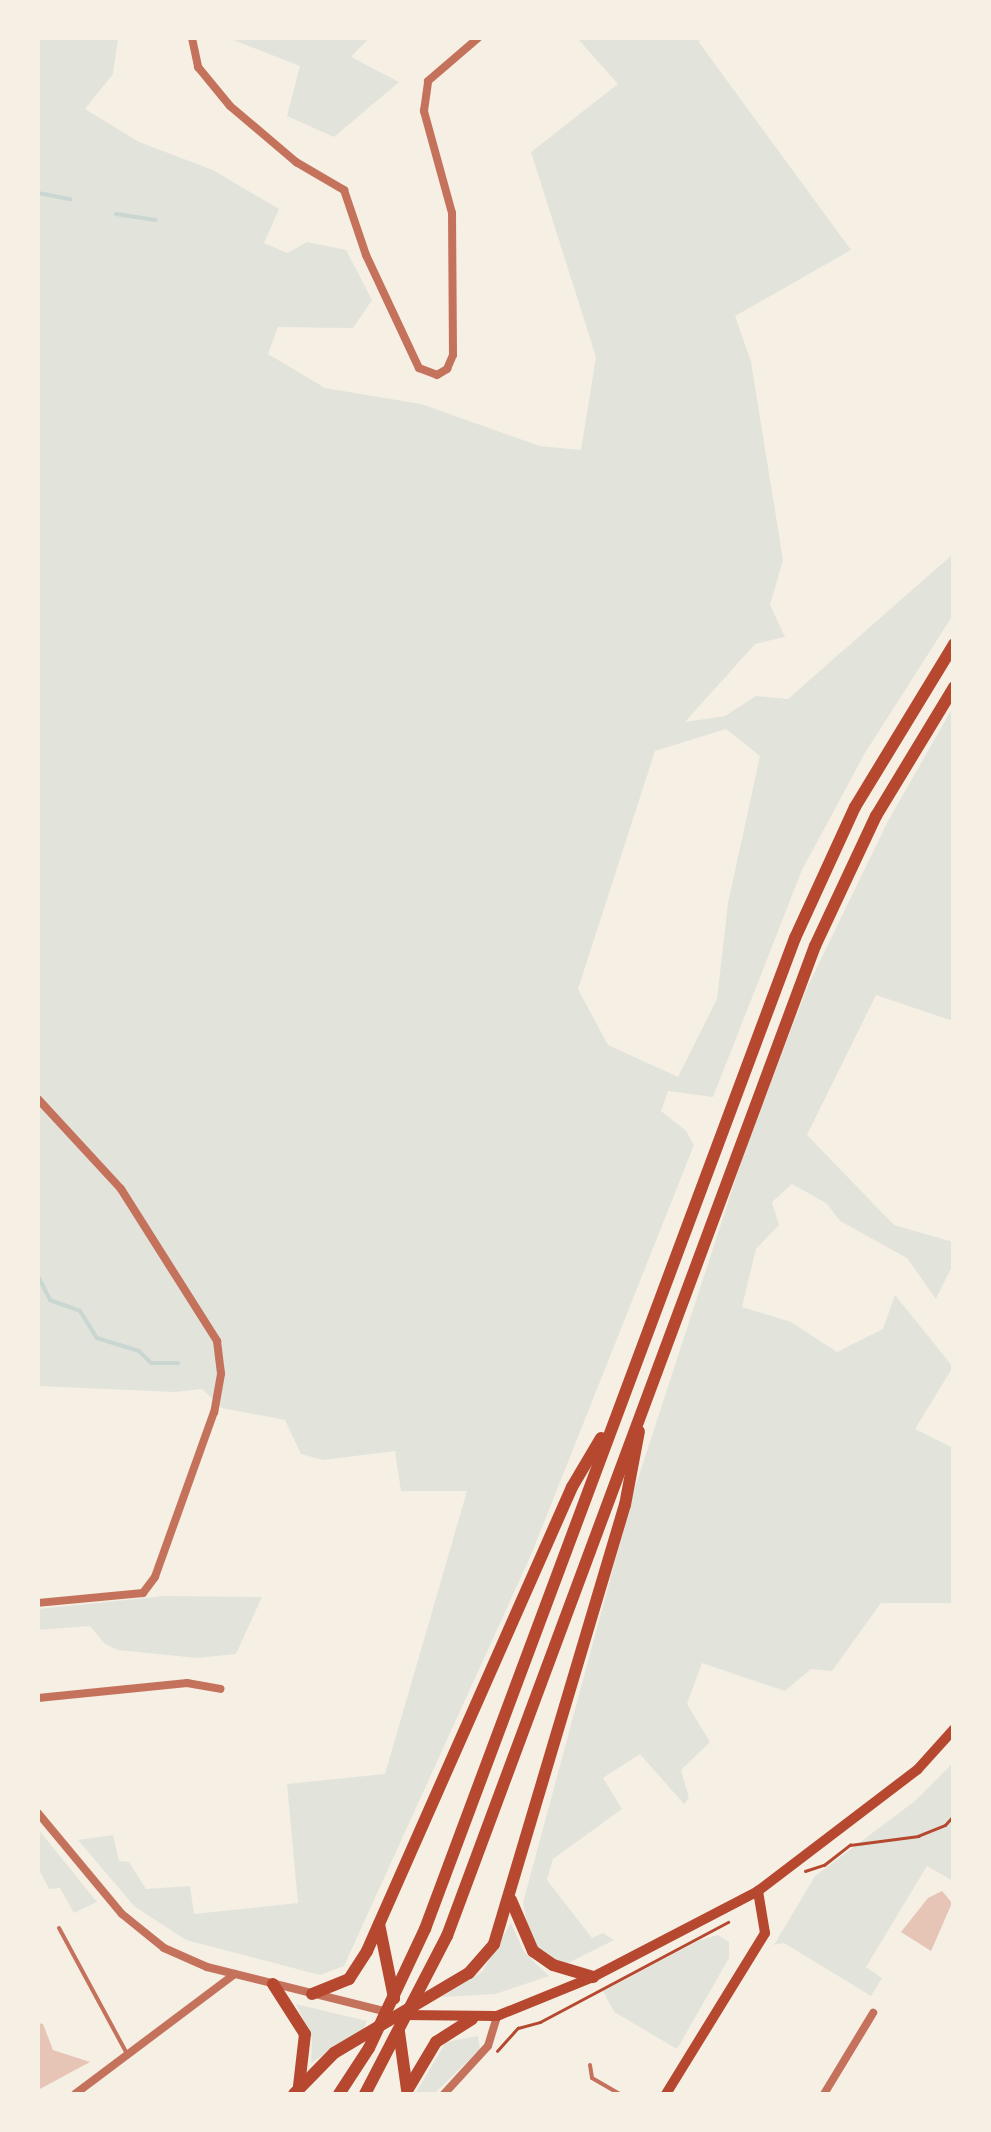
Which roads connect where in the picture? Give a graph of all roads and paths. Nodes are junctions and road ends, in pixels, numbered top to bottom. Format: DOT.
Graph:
graph roads {
  1 [pos="192,38"];
  2 [pos="478,38"];
  3 [pos="954,644"];
  4 [pos="954,686"];
  5 [pos="38,1099"];
  6 [pos="642,1409"];
  7 [pos="618,1410"];
  8 [pos="38,1603"];
  9 [pos="220,1689"];
  10 [pos="38,1698"];
  11 [pos="954,1728"];
  12 [pos="38,1813"];
  13 [pos="954,1815"];
  14 [pos="865,1845"];
  15 [pos="758,1891"];
  16 [pos="511,1897"];
  17 [pos="379,1922"];
  18 [pos="59,1928"];
  19 [pos="235,1974"];
  20 [pos="593,1978"];
  21 [pos="274,1984"];
  22 [pos="312,1994"];
  23 [pos="873,2012"];
  24 [pos="396,2015"];
  25 [pos="497,2016"];
  26 [pos="472,2019"];
  27 [pos="518,2028"];
  28 [pos="127,2054"];
  29 [pos="482,2054"];
  30 [pos="590,2065"];
  31 [pos="296,2091"];
  32 [pos="406,2092"];
  33 [pos="75,2094"];
  34 [pos="339,2094"];
  35 [pos="365,2094"];
  36 [pos="444,2094"];
  37 [pos="620,2094"];
  38 [pos="666,2094"];
  39 [pos="824,2094"];
  1 -- 2 [label="street"];
  3 -- 7 [label="highway"];
  4 -- 6 [label="highway"];
  5 -- 8 [label="street"];
  6 -- 16 [label="highway"];
  6 -- 35 [label="highway"];
  7 -- 17 [label="highway"];
  7 -- 34 [label="highway"];
  9 -- 10 [label="street"];
  11 -- 15 [label="main road"];
  12 -- 19 [label="street"];
  13 -- 14 [label="path"];
  15 -- 20 [label="main road"];
  15 -- 38 [label="main road"];
  16 -- 20 [label="highway"];
  16 -- 24 [label="highway"];
  17 -- 22 [label="highway"];
  17 -- 24 [label="highway"];
  18 -- 28 [label="lane"];
  19 -- 21 [label="street"];
  19 -- 28 [label="street"];
  20 -- 25 [label="main road"];
  21 -- 22 [label="street"];
  21 -- 31 [label="highway"];
  22 -- 24 [label="street"];
  23 -- 39 [label="street"];
  24 -- 26 [label="main road"];
  24 -- 31 [label="highway"];
  24 -- 32 [label="highway"];
  25 -- 26 [label="main road"];
  25 -- 29 [label="street"];
  26 -- 32 [label="highway"];
  27 -- 29 [label="path"];
  28 -- 33 [label="street"];
  29 -- 36 [label="street"];
  30 -- 37 [label="lane"];
}
